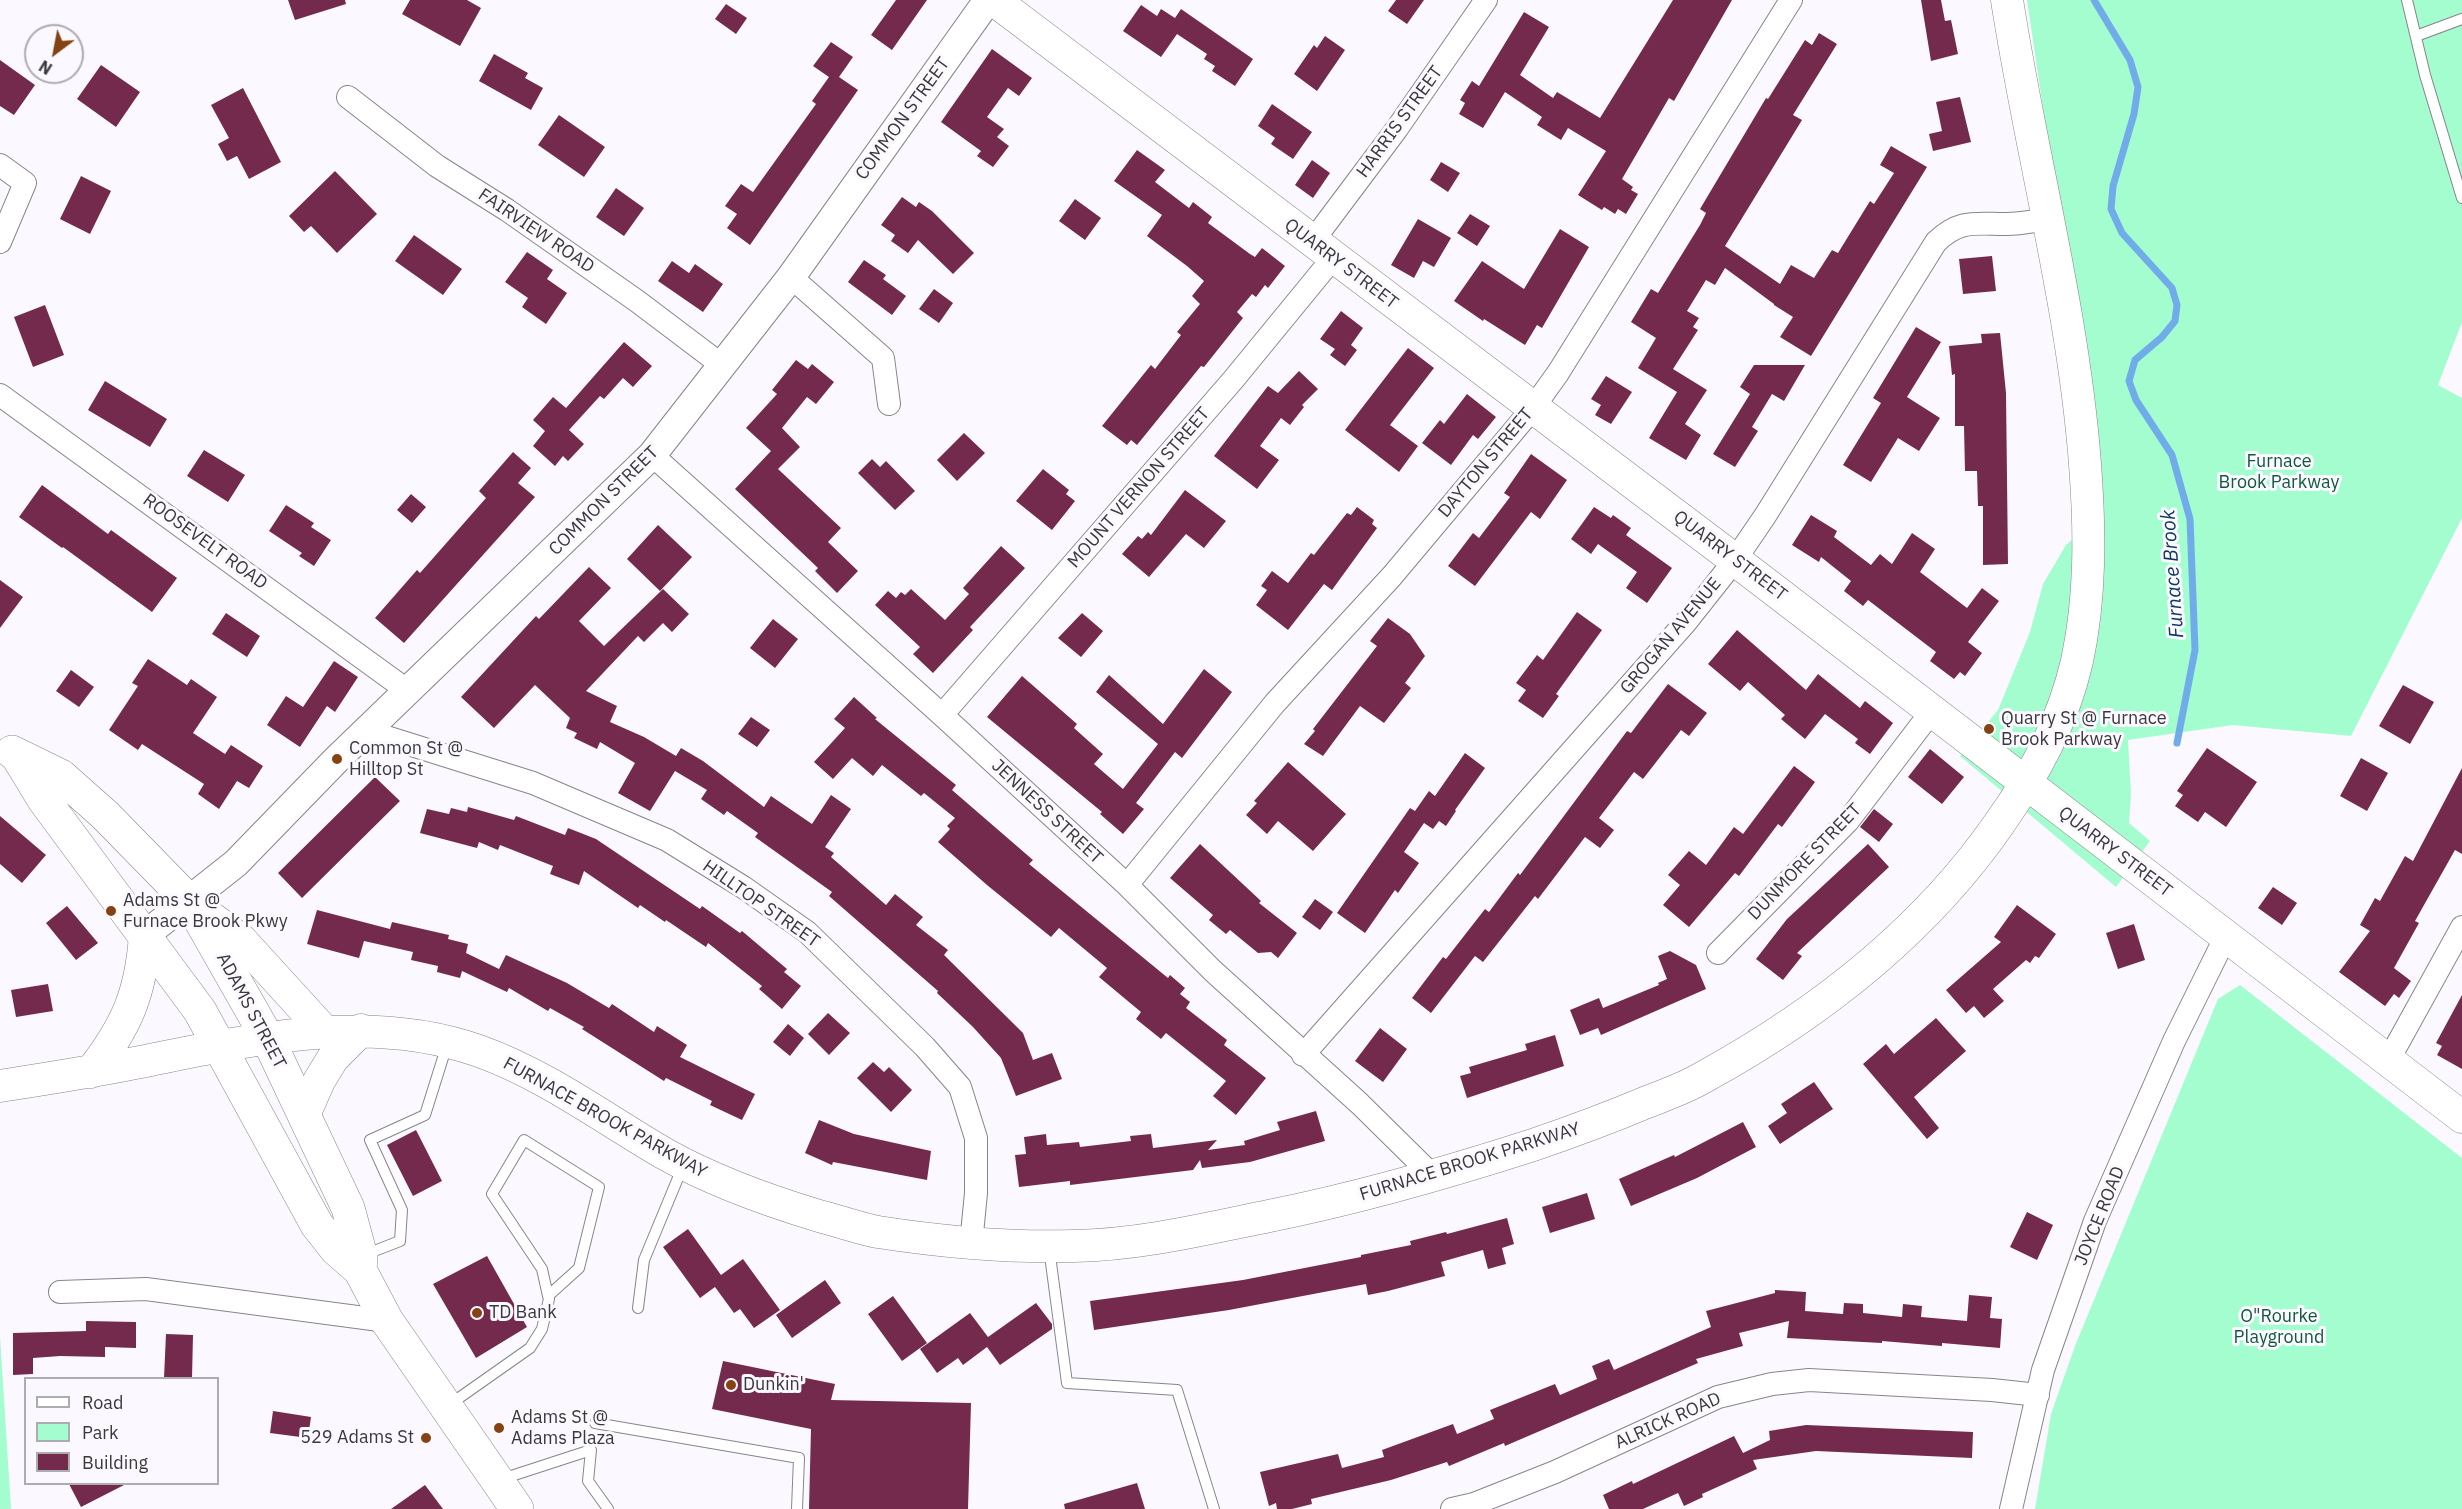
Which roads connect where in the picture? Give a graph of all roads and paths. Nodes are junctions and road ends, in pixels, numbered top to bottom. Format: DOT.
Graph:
graph roads {
  1 [pos="988,0"];
  2 [pos="994,0"];
  3 [pos="1486,0"];
  4 [pos="1791,0"];
  5 [pos="2007,0"];
  6 [pos="2407,0"];
  7 [pos="2462,19"];
  8 [pos="2416,36"];
  9 [pos="348,97"];
  10 [pos="0,165"];
  11 [pos="2462,198"];
  12 [pos="2048,219"];
  13 [pos="0,242"];
  14 [pos="1322,250"];
  15 [pos="791,277"];
  16 [pos="723,366"];
  17 [pos="0,395"];
  18 [pos="889,404"];
  19 [pos="1533,408"];
  20 [pos="652,455"];
  21 [pos="1735,560"];
  22 [pos="408,691"];
  23 [pos="1932,711"];
  24 [pos="942,715"];
  25 [pos="367,731"];
  26 [pos="8,748"];
  27 [pos="2027,784"];
  28 [pos="1127,885"];
  29 [pos="190,902"];
  30 [pos="2462,927"];
  31 [pos="145,935"];
  32 [pos="2226,936"];
  33 [pos="1718,953"];
  34 [pos="361,1030"];
  35 [pos="324,1032"];
  36 [pos="268,1039"];
  37 [pos="448,1042"];
  38 [pos="219,1047"];
  39 [pos="1303,1055"];
  40 [pos="2388,1061"];
  41 [pos="90,1072"];
  42 [pos="0,1086"];
  43 [pos="304,1115"];
  44 [pos="2462,1117"];
  45 [pos="684,1163"];
  46 [pos="1434,1177"];
  47 [pos="971,1244"];
  48 [pos="1049,1246"];
  49 [pos="361,1263"];
  50 [pos="60,1292"];
  51 [pos="548,1296"];
  52 [pos="638,1308"];
  53 [pos="387,1320"];
  54 [pos="2037,1395"];
  55 [pos="446,1407"];
  56 [pos="595,1424"];
  57 [pos="497,1480"];
  58 [pos="518,1509"];
  59 [pos="608,1509"];
  60 [pos="797,1509"];
  61 [pos="1214,1509"];
  62 [pos="1452,1509"];
  63 [pos="2011,1509"];
  1 -- 15 [label="street, COMMON STREET"];
  2 -- 14 [label="main road, QUARRY STREET"];
  3 -- 14 [label="street, HARRIS STREET"];
  4 -- 19 [label="street, DAYTON STREET"];
  5 -- 12 [label="main road, FURNACE BROOK PARKWAY"];
  6 -- 8 [label="lane"];
  7 -- 8 [label="lane"];
  8 -- 11 [label="lane"];
  9 -- 16 [label="street, FAIRVIEW ROAD"];
  10 -- 13 [label="street"];
  12 -- 21 [label="street, GROGAN AVENUE"];
  12 -- 27 [label="main road, FURNACE BROOK PARKWAY"];
  14 -- 19 [label="main road, QUARRY STREET"];
  14 -- 24 [label="street, MOUNT VERNON STREET"];
  15 -- 16 [label="street, COMMON STREET"];
  15 -- 18 [label="street"];
  16 -- 20 [label="street, COMMON STREET"];
  17 -- 22 [label="street, ROOSEVELT ROAD"];
  19 -- 21 [label="main road, QUARRY STREET"];
  19 -- 28 [label="street, DAYTON STREET"];
  20 -- 22 [label="street, COMMON STREET"];
  20 -- 24 [label="street, JENNESS STREET"];
  21 -- 23 [label="main road, QUARRY STREET"];
  21 -- 39 [label="street, GROGAN AVENUE"];
  22 -- 25 [label="street, COMMON STREET"];
  23 -- 27 [label="main road, QUARRY STREET"];
  23 -- 33 [label="street, DUNMORE STREET"];
  24 -- 28 [label="street, JENNESS STREET"];
  25 -- 29 [label="street, COMMON STREET"];
  25 -- 47 [label="street, HILLTOP STREET"];
  26 -- 29 [label="main road, ADAMS STREET"];
  26 -- 31 [label="main road, ADAMS STREET"];
  27 -- 32 [label="main road, QUARRY STREET"];
  27 -- 46 [label="main road, FURNACE BROOK PARKWAY"];
  28 -- 39 [label="street, JENNESS STREET"];
  29 -- 31 [label="street, COMMON STREET"];
  29 -- 35 [label="main road"];
  29 -- 36 [label="main road, ADAMS STREET"];
  30 -- 40 [label="street"];
  31 -- 38 [label="main road, ADAMS STREET"];
  31 -- 41 [label="main road"];
  32 -- 40 [label="main road, QUARRY STREET"];
  32 -- 54 [label="street, JOYCE ROAD"];
  34 -- 35 [label="main road, FURNACE BROOK PARKWAY"];
  34 -- 37 [label="main road, FURNACE BROOK PARKWAY"];
  34 -- 43 [label="main road"];
  35 -- 36 [label="main road, FURNACE BROOK PARKWAY"];
  36 -- 38 [label="main road, FURNACE BROOK PARKWAY"];
  36 -- 43 [label="main road, ADAMS STREET"];
  37 -- 45 [label="main road, FURNACE BROOK PARKWAY"];
  37 -- 49 [label="lane"];
  38 -- 41 [label="main road, FURNACE BROOK PARKWAY"];
  38 -- 49 [label="main road, ADAMS STREET"];
  39 -- 46 [label="street, JENNESS STREET"];
  40 -- 44 [label="main road, QUARRY STREET"];
  41 -- 42 [label="main road, FURNACE BROOK PARKWAY"];
  43 -- 49 [label="main road, ADAMS STREET"];
  45 -- 47 [label="main road, FURNACE BROOK PARKWAY"];
  45 -- 52 [label="lane"];
  46 -- 48 [label="main road, FURNACE BROOK PARKWAY"];
  47 -- 48 [label="main road, FURNACE BROOK PARKWAY"];
  48 -- 61 [label="lane"];
  49 -- 53 [label="main road, ADAMS STREET"];
  50 -- 53 [label="street"];
  51 -- 51 [label="lane"];
  51 -- 55 [label="lane"];
  53 -- 55 [label="main road, ADAMS STREET"];
  54 -- 62 [label="street, ALRICK ROAD"];
  54 -- 63 [label="street, JOYCE ROAD"];
  55 -- 57 [label="main road, ADAMS STREET"];
  56 -- 60 [label="lane"];
  57 -- 58 [label="main road, ADAMS STREET"];
  57 -- 59 [label="lane"];
}
